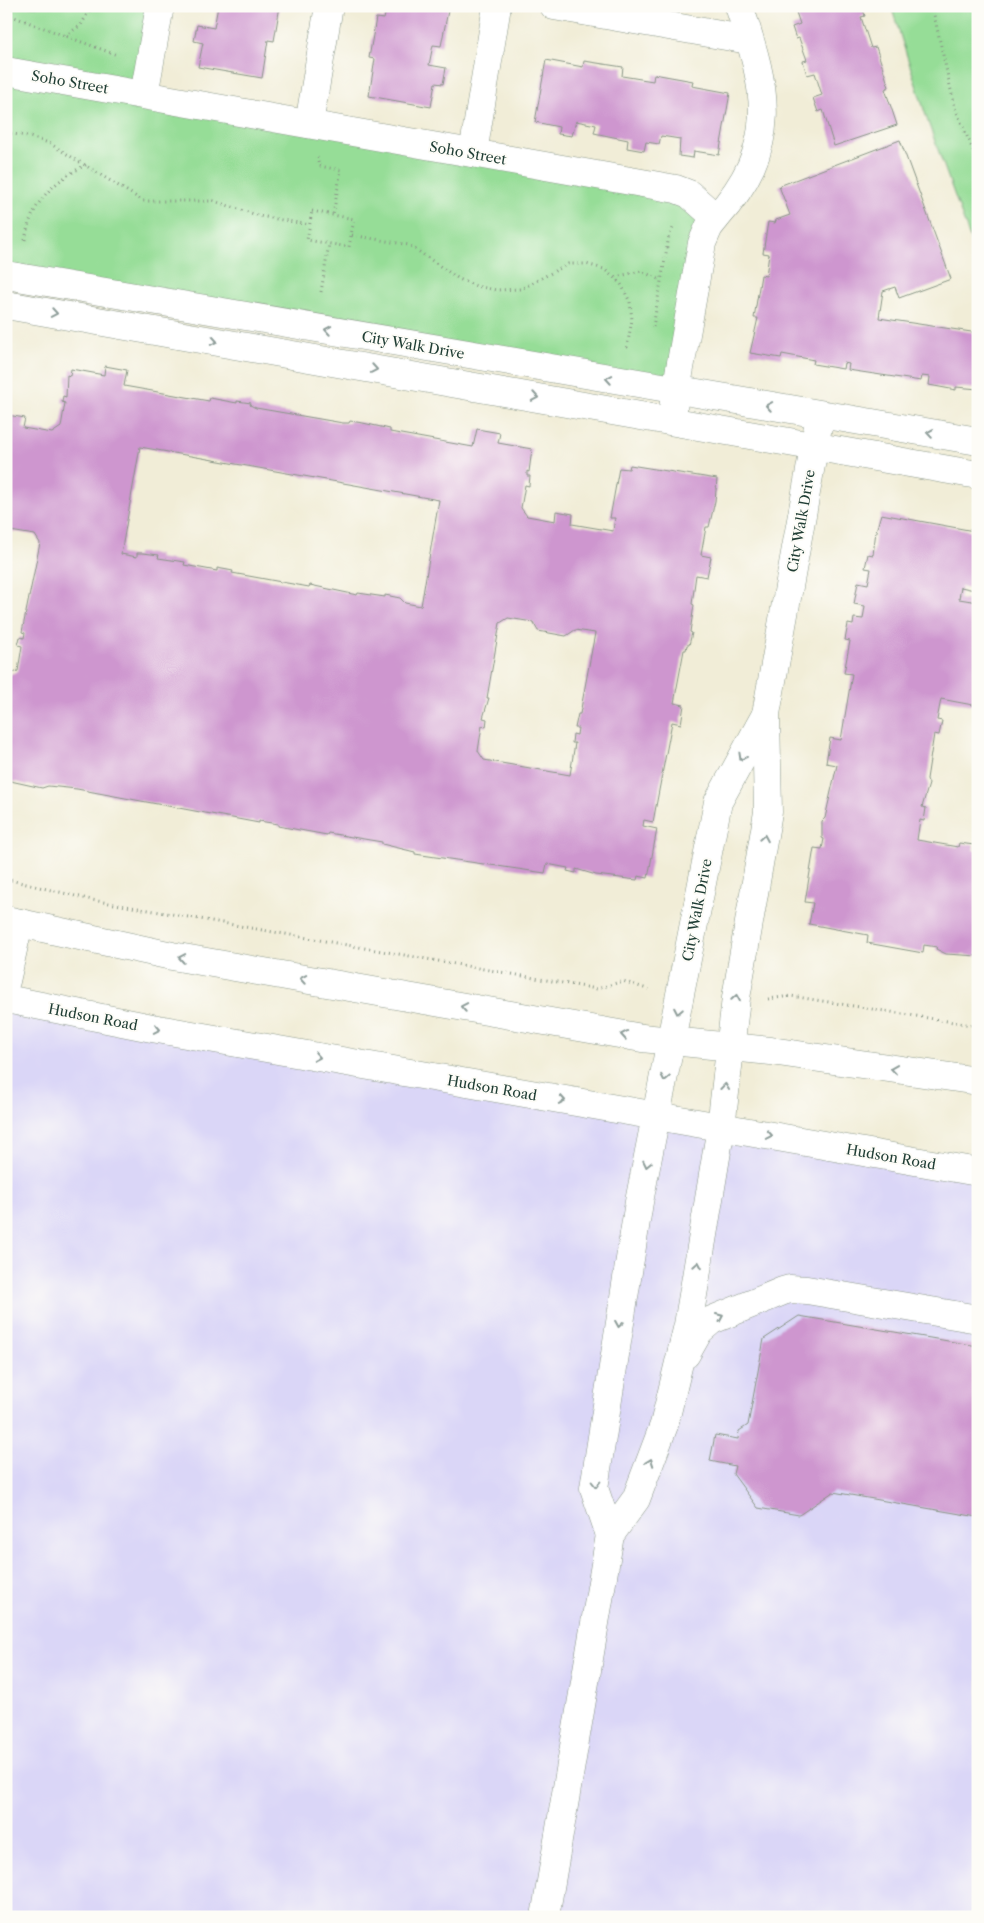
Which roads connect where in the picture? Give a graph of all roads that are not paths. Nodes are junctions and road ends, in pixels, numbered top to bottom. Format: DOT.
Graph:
graph roads {
  1 [pos="160,6"];
  2 [pos="329,6"];
  3 [pos="497,6"];
  4 [pos="554,6"];
  5 [pos="738,6"];
  6 [pos="665,16"];
  7 [pos="749,40"];
  8 [pos="6,72"];
  9 [pos="144,95"];
  10 [pos="308,124"];
  11 [pos="473,153"];
  12 [pos="716,218"];
  13 [pos="6,274"];
  14 [pos="6,305"];
  15 [pos="677,390"];
  16 [pos="820,415"];
  17 [pos="671,420"];
  18 [pos="978,441"];
  19 [pos="814,446"];
  20 [pos="978,475"];
  21 [pos="766,714"];
  22 [pos="13,922"];
  23 [pos="6,981"];
  24 [pos="6,999"];
  25 [pos="672,1041"];
  26 [pos="730,1046"];
  27 [pos="978,1081"];
  28 [pos="657,1116"];
  29 [pos="720,1127"];
  30 [pos="978,1172"];
  31 [pos="978,1319"];
  32 [pos="679,1366"];
  33 [pos="610,1536"];
  34 [pos="545,1917"];
  1 -- 9 [label="street"];
  2 -- 10 [label="street"];
  3 -- 11 [label="street"];
  4 -- 6 [label="street"];
  5 -- 7 [label="street"];
  6 -- 7 [label="street"];
  7 -- 12 [label="street"];
  8 -- 9 [label="street, Soho Street"];
  9 -- 10 [label="street, Soho Street"];
  10 -- 11 [label="street, Soho Street"];
  11 -- 12 [label="street, Soho Street"];
  12 -- 15 [label="street"];
  15 -- 13 [label="street, City Walk Drive, one-way"];
  14 -- 17 [label="street, one-way"];
  16 -- 15 [label="street, City Walk Drive, one-way"];
  15 -- 17 [label="street"];
  18 -- 16 [label="street, City Walk Drive, one-way"];
  16 -- 19 [label="street, City Walk Drive"];
  17 -- 19 [label="street"];
  19 -- 20 [label="street"];
  19 -- 21 [label="street, City Walk Drive"];
  21 -- 25 [label="street, City Walk Drive, one-way"];
  26 -- 21 [label="street, City Walk Drive, one-way"];
  22 -- 23 [label="street"];
  25 -- 22 [label="street, one-way"];
  24 -- 28 [label="street, Hudson Road, one-way"];
  25 -- 26 [label="street"];
  25 -- 28 [label="street, City Walk Drive, one-way"];
  27 -- 26 [label="street, one-way"];
  29 -- 26 [label="street, City Walk Drive, one-way"];
  28 -- 29 [label="street, Hudson Road"];
  28 -- 33 [label="street, City Walk Drive, one-way"];
  29 -- 30 [label="street, Hudson Road, one-way"];
  32 -- 29 [label="street, City Walk Drive, one-way"];
  32 -- 31 [label="street, one-way"];
  33 -- 32 [label="street, one-way"];
  33 -- 34 [label="street"];
}
